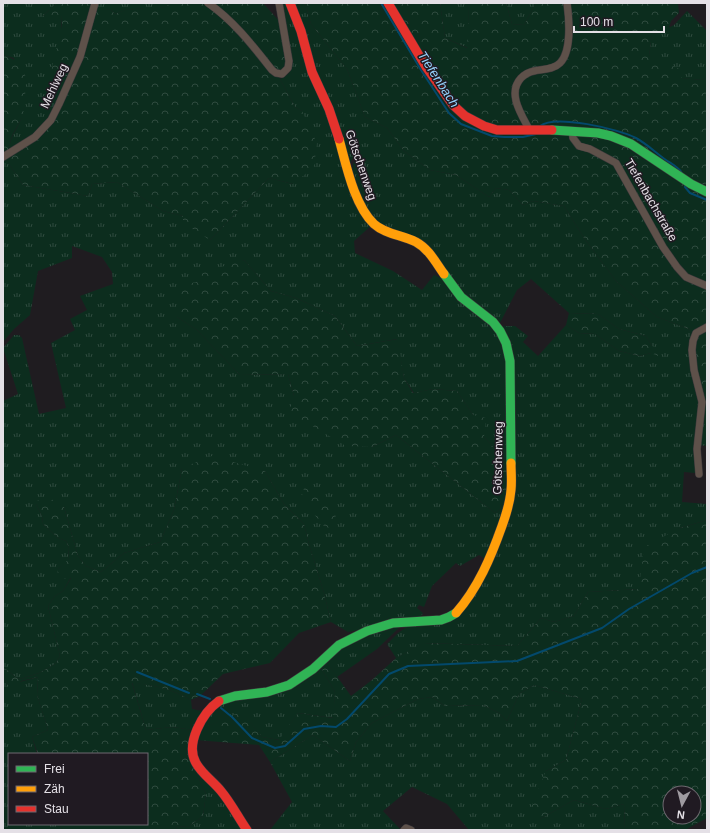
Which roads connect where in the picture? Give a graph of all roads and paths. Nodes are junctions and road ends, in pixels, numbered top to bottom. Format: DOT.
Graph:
graph roads {
  1 [pos="95,3"];
  2 [pos="208,3"];
  3 [pos="279,3"];
  4 [pos="290,3"];
  5 [pos="388,3"];
  6 [pos="567,3"];
  7 [pos="530,129"];
  8 [pos="572,131"];
  9 [pos="3,150"];
  10 [pos="11,152"];
  11 [pos="3,157"];
  12 [pos="707,192"];
  13 [pos="707,286"];
  14 [pos="707,327"];
  15 [pos="698,474"];
  16 [pos="247,830"];
  17 [pos="404,830"];
  18 [pos="411,830"];
  1 -- 10 [label="street, Mehlweg"];
  2 -- 3 [label="street"];
  4 -- 16 [label="street, Götschenweg"];
  5 -- 7 [label="street, Tiefenbachstraße"];
  6 -- 7 [label="street"];
  7 -- 8 [label="street, Tiefenbachstraße"];
  8 -- 12 [label="street, Tiefenbachstraße"];
  8 -- 13 [label="street, Tiefenbachstraße"];
  9 -- 10 [label="street"];
  10 -- 11 [label="street, Mehlweg"];
  14 -- 15 [label="street"];
  17 -- 18 [label="street"];
}
